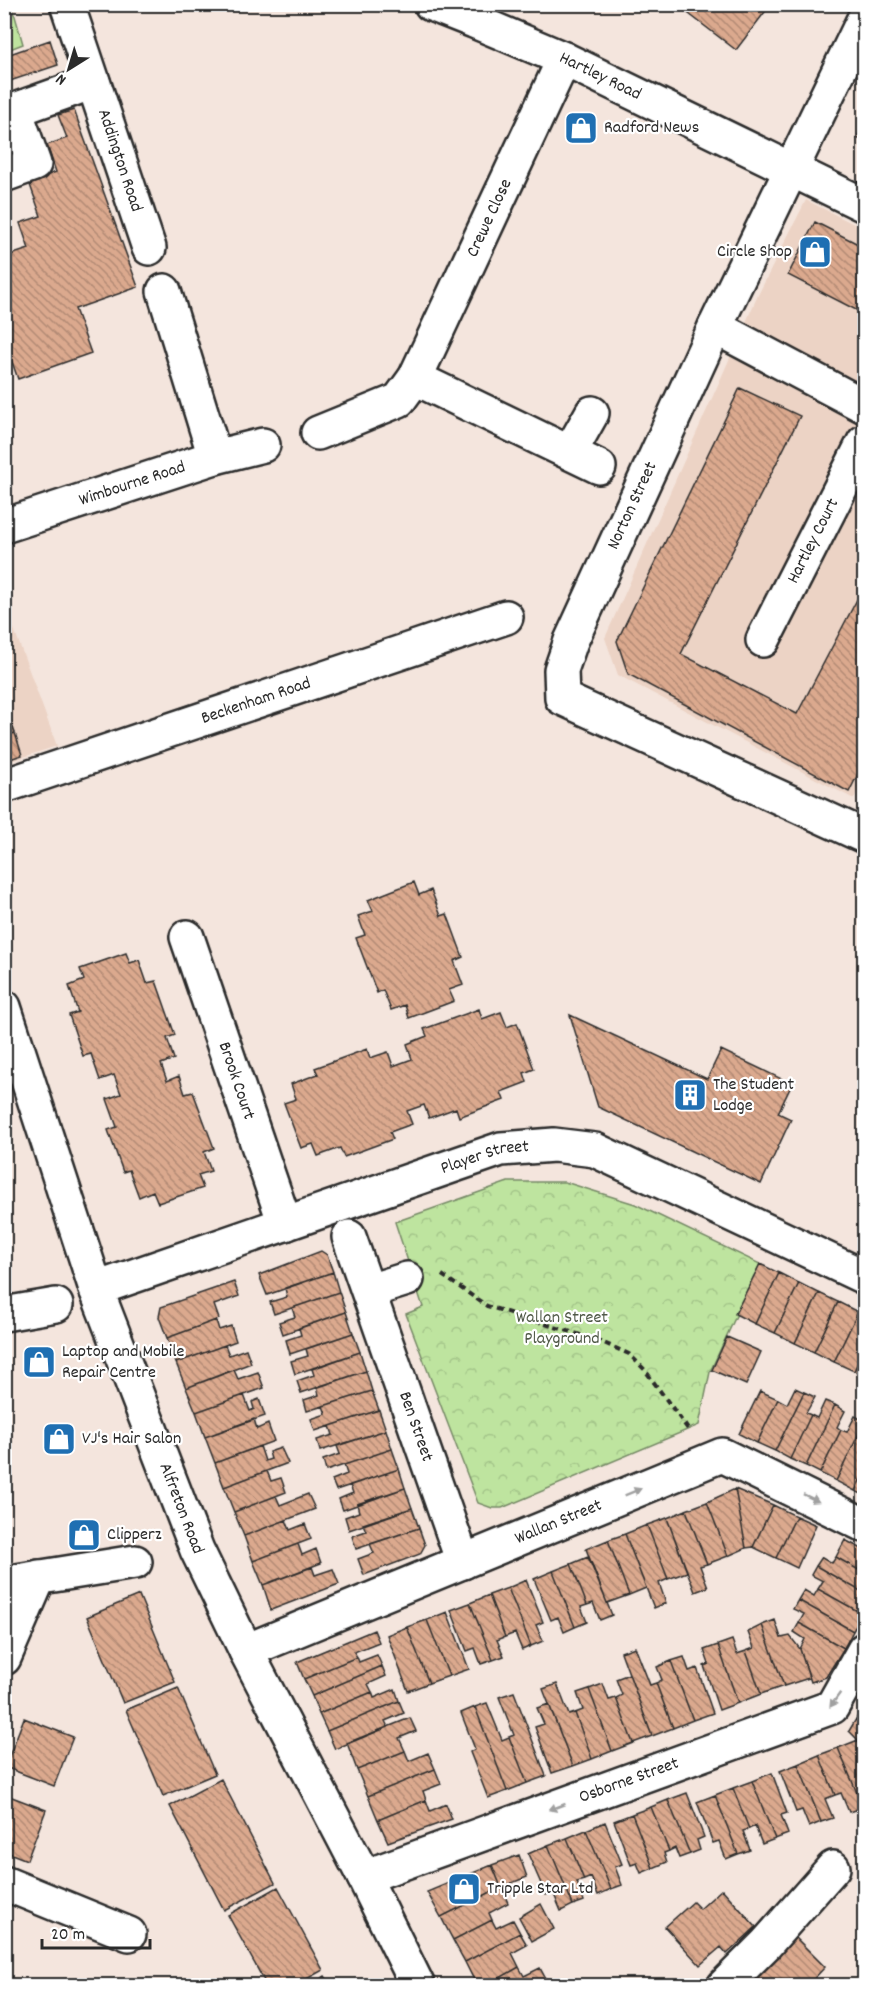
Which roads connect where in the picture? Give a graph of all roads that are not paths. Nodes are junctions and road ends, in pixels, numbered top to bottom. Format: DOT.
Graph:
graph roads {
  1 [pos="67,4"];
  2 [pos="431,4"];
  3 [pos="864,19"];
  4 [pos="564,59"];
  5 [pos="93,82"];
  6 [pos="791,169"];
  7 [pos="4,175"];
  8 [pos="864,205"];
  9 [pos="149,248"];
  10 [pos="164,291"];
  11 [pos="715,327"];
  12 [pos="415,378"];
  13 [pos="864,406"];
  14 [pos="592,413"];
  15 [pos="318,433"];
  16 [pos="864,442"];
  17 [pos="262,445"];
  18 [pos="570,452"];
  19 [pos="216,457"];
  20 [pos="599,467"];
  21 [pos="4,526"];
  22 [pos="506,617"];
  23 [pos="763,640"];
  24 [pos="4,786"];
  25 [pos="864,836"];
  26 [pos="187,937"];
  27 [pos="4,1007"];
  28 [pos="285,1224"];
  29 [pos="350,1237"];
  30 [pos="422,1275"];
  31 [pos="864,1277"];
  32 [pos="96,1289"];
  33 [pos="369,1291"];
  34 [pos="56,1305"];
  35 [pos="4,1314"];
  36 [pos="864,1525"];
  37 [pos="135,1562"];
  38 [pos="463,1562"];
  39 [pos="39,1577"];
  40 [pos="4,1583"];
  41 [pos="864,1650"];
  42 [pos="246,1651"];
  43 [pos="4,1658"];
  44 [pos="833,1868"];
  45 [pos="364,1876"];
  46 [pos="4,1883"];
  47 [pos="129,1934"];
  48 [pos="418,1986"];
  49 [pos="724,1986"];
  1 -- 5 [label="street, Addington Road"];
  2 -- 4 [label="street, Hartley Road"];
  3 -- 6 [label="street, Norton Street"];
  4 -- 6 [label="street, Hartley Road"];
  4 -- 12 [label="street, Crewe Close"];
  5 -- 7 [label="street"];
  5 -- 9 [label="street, Addington Road"];
  6 -- 8 [label="street, Hartley Road"];
  6 -- 11 [label="street, Norton Street"];
  10 -- 19 [label="street"];
  11 -- 13 [label="street"];
  11 -- 25 [label="street, Norton Street"];
  12 -- 15 [label="street, Crewe Close"];
  12 -- 18 [label="street"];
  14 -- 18 [label="street"];
  16 -- 23 [label="street, Hartley Court"];
  17 -- 19 [label="street, Wimbourne Road"];
  18 -- 20 [label="street"];
  19 -- 21 [label="street, Wimbourne Road"];
  22 -- 24 [label="street, Beckenham Road"];
  26 -- 28 [label="street, Brook Court"];
  27 -- 32 [label="street, Alfreton Road"];
  28 -- 31 [label="street, Player Street"];
  28 -- 32 [label="street, Player Street"];
  29 -- 33 [label="street, Ben Street"];
  30 -- 33 [label="street"];
  32 -- 42 [label="street, Alfreton Road"];
  33 -- 38 [label="street, Ben Street"];
  34 -- 35 [label="street"];
  38 -- 36 [label="street, Wallan Street, one-way"];
  37 -- 39 [label="street"];
  38 -- 42 [label="street, Wallan Street"];
  39 -- 40 [label="street"];
  39 -- 43 [label="street"];
  41 -- 45 [label="street, Osborne Street, one-way"];
  42 -- 45 [label="street, Alfreton Road"];
  44 -- 49 [label="street"];
  45 -- 48 [label="street, Alfreton Road"];
  46 -- 47 [label="street"];
}
